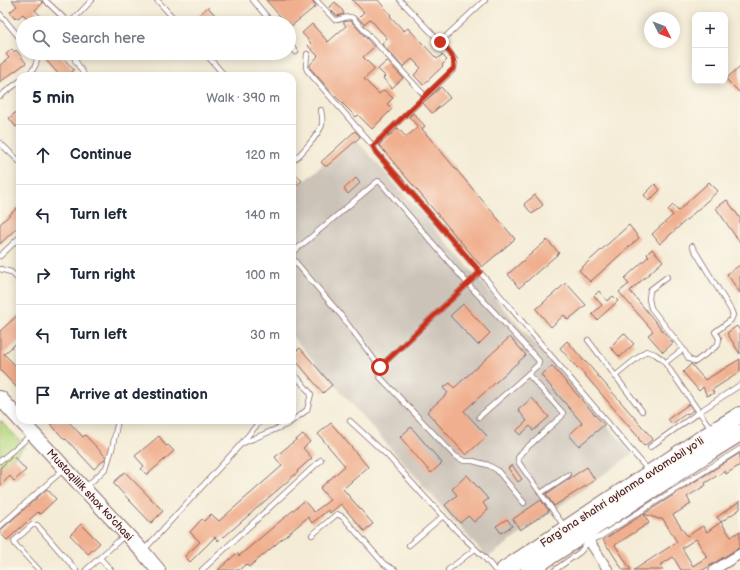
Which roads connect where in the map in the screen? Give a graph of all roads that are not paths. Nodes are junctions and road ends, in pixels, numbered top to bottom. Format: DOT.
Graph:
graph roads {
  1 [pos="45,0"];
  2 [pos="92,0"];
  3 [pos="157,0"];
  4 [pos="253,0"];
  5 [pos="316,0"];
  6 [pos="400,0"];
  7 [pos="485,0"];
  8 [pos="0,14"];
  9 [pos="62,16"];
  10 [pos="77,16"];
  11 [pos="172,16"];
  12 [pos="266,16"];
  13 [pos="16,33"];
  14 [pos="440,42"];
  15 [pos="307,54"];
  16 [pos="37,60"];
  17 [pos="75,60"];
  18 [pos="210,60"];
  19 [pos="31,72"];
  20 [pos="82,72"];
  21 [pos="221,72"];
  22 [pos="16,84"];
  23 [pos="0,96"];
  24 [pos="425,96"];
  25 [pos="321,110"];
  26 [pos="0,143"];
  27 [pos="373,146"];
  28 [pos="16,158"];
  29 [pos="296,158"];
  30 [pos="16,241"];
  31 [pos="692,246"];
  32 [pos="296,250"];
  33 [pos="0,256"];
  34 [pos="296,263"];
  35 [pos="0,269"];
  36 [pos="480,272"];
  37 [pos="16,277"];
  38 [pos="667,277"];
  39 [pos="468,284"];
  40 [pos="588,340"];
  41 [pos="682,349"];
  42 [pos="665,363"];
  43 [pos="380,367"];
  44 [pos="528,374"];
  45 [pos="296,376"];
  46 [pos="615,376"];
  47 [pos="740,386"];
  48 [pos="0,398"];
  49 [pos="642,411"];
  50 [pos="699,412"];
  51 [pos="740,415"];
  52 [pos="16,416"];
  53 [pos="479,417"];
  54 [pos="296,418"];
  55 [pos="350,421"];
  56 [pos="24,424"];
  57 [pos="117,424"];
  58 [pos="258,424"];
  59 [pos="288,424"];
  60 [pos="713,432"];
  61 [pos="32,433"];
  62 [pos="740,433"];
  63 [pos="241,444"];
  64 [pos="650,447"];
  65 [pos="740,449"];
  66 [pos="321,460"];
  67 [pos="0,461"];
  68 [pos="65,468"];
  69 [pos="650,473"];
  70 [pos="568,475"];
  71 [pos="84,489"];
  72 [pos="541,493"];
  73 [pos="524,503"];
  74 [pos="443,516"];
  75 [pos="0,526"];
  76 [pos="566,528"];
  77 [pos="127,534"];
  78 [pos="312,535"];
  79 [pos="586,537"];
  80 [pos="409,545"];
  81 [pos="475,549"];
  82 [pos="143,552"];
  83 [pos="740,554"];
  84 [pos="100,558"];
  85 [pos="39,570"];
  86 [pos="76,570"];
  87 [pos="86,570"];
  88 [pos="111,570"];
  89 [pos="158,570"];
  90 [pos="202,570"];
  91 [pos="395,570"];
  92 [pos="448,570"];
  93 [pos="495,570"];
  94 [pos="504,570"];
  95 [pos="529,570"];
  96 [pos="555,570"];
  97 [pos="608,570"];
  98 [pos="714,570"];
  1 -- 9 [label="lane"];
  2 -- 10 [label="lane"];
  3 -- 11 [label="lane"];
  4 -- 12 [label="lane"];
  5 -- 24 [label="lane"];
  6 -- 14 [label="lane"];
  7 -- 14 [label="lane"];
  8 -- 13 [label="lane"];
  14 -- 24 [label="lane"];
  15 -- 27 [label="lane"];
  16 -- 19 [label="lane"];
  17 -- 20 [label="lane"];
  18 -- 21 [label="lane"];
  22 -- 23 [label="lane"];
  24 -- 27 [label="lane"];
  25 -- 29 [label="lane"];
  26 -- 28 [label="lane"];
  27 -- 36 [label="lane"];
  30 -- 33 [label="lane"];
  31 -- 41 [label="lane"];
  32 -- 39 [label="lane"];
  34 -- 43 [label="lane"];
  35 -- 37 [label="lane"];
  36 -- 39 [label="lane"];
  36 -- 69 [label="lane"];
  38 -- 41 [label="lane"];
  39 -- 43 [label="lane"];
  39 -- 44 [label="lane"];
  40 -- 46 [label="lane"];
  41 -- 42 [label="lane"];
  42 -- 46 [label="lane"];
  42 -- 50 [label="lane"];
  43 -- 73 [label="lane"];
  44 -- 53 [label="lane"];
  44 -- 72 [label="lane"];
  45 -- 54 [label="lane"];
  46 -- 49 [label="lane"];
  47 -- 50 [label="lane"];
  48 -- 52 [label="main road, Mustaqillik shox ko'chasi"];
  50 -- 60 [label="lane"];
  50 -- 64 [label="lane"];
  51 -- 60 [label="highway, Fargʻona shahri aylanma avtomobil yoʻli"];
  55 -- 74 [label="lane"];
  56 -- 61 [label="main road, Mustaqillik shox ko'chasi"];
  57 -- 71 [label="lane"];
  58 -- 63 [label="lane"];
  59 -- 63 [label="lane"];
  60 -- 69 [label="highway, Fargʻona shahri aylanma avtomobil yoʻli"];
  61 -- 67 [label="lane"];
  61 -- 68 [label="main road, Mustaqillik shox ko'chasi"];
  62 -- 79 [label="highway, Fargʻona shahri aylanma avtomobil yoʻli"];
  63 -- 82 [label="lane"];
  65 -- 79 [label="lane"];
  66 -- 90 [label="lane"];
  68 -- 71 [label="main road, Mustaqillik shox ko'chasi"];
  68 -- 75 [label="lane"];
  69 -- 76 [label="highway, Fargʻona shahri aylanma avtomobil yoʻli"];
  70 -- 72 [label="lane"];
  71 -- 77 [label="main road, Mustaqillik shox ko'chasi"];
  72 -- 76 [label="lane"];
  74 -- 80 [label="lane"];
  74 -- 81 [label="lane"];
  76 -- 94 [label="highway, Fargʻona shahri aylanma avtomobil yoʻli"];
  77 -- 82 [label="main road, Mustaqillik shox ko'chasi"];
  77 -- 84 [label="lane"];
  78 -- 91 [label="lane"];
  79 -- 95 [label="highway, Fargʻona shahri aylanma avtomobil yoʻli"];
  79 -- 96 [label="lane"];
  79 -- 97 [label="street"];
  81 -- 92 [label="lane"];
  81 -- 93 [label="lane"];
  82 -- 89 [label="main road, Mustaqillik shox ko'chasi"];
  83 -- 98 [label="street"];
  84 -- 87 [label="lane"];
  84 -- 88 [label="lane"];
  85 -- 86 [label="lane"];
}
